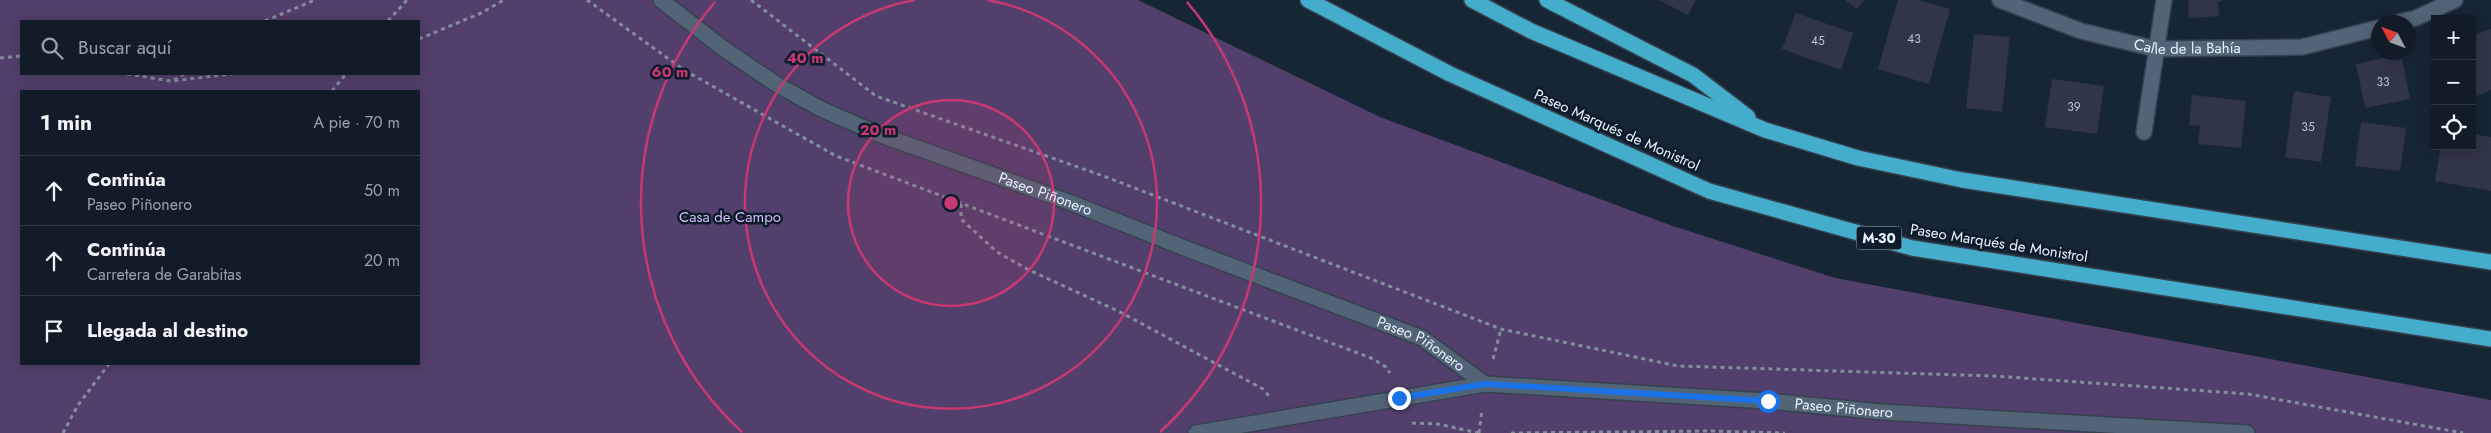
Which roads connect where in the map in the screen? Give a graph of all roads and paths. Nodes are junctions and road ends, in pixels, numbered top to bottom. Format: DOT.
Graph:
graph roads {
  1 [pos="315,0"];
  2 [pos="408,0"];
  3 [pos="504,0"];
  4 [pos="587,0"];
  5 [pos="661,0"];
  6 [pos="751,0"];
  7 [pos="1308,0"];
  8 [pos="1472,0"];
  9 [pos="1546,0"];
  10 [pos="2000,0"];
  11 [pos="2164,0"];
  12 [pos="2455,0"];
  13 [pos="2416,18"];
  14 [pos="268,20"];
  15 [pos="389,20"];
  16 [pos="2371,30"];
  17 [pos="420,39"];
  18 [pos="2156,49"];
  19 [pos="20,56"];
  20 [pos="0,58"];
  21 [pos="133,75"];
  22 [pos="182,75"];
  23 [pos="223,75"];
  24 [pos="345,75"];
  25 [pos="171,81"];
  26 [pos="333,90"];
  27 [pos="1765,130"];
  28 [pos="2144,132"];
  29 [pos="961,204"];
  30 [pos="2491,262"];
  31 [pos="2491,339"];
  32 [pos="108,365"];
  33 [pos="1485,384"];
  34 [pos="1399,398"];
  35 [pos="1273,419"];
  36 [pos="63,433"];
  37 [pos="1196,433"];
  38 [pos="1478,433"];
  39 [pos="1511,433"];
  40 [pos="1785,433"];
  41 [pos="2247,433"];
  42 [pos="2463,433"];
  1 -- 14 [label="path"];
  2 -- 15 [label="path"];
  3 -- 17 [label="path"];
  4 -- 29 [label="path"];
  5 -- 33 [label="street, Paseo Piñonero"];
  6 -- 42 [label="path"];
  7 -- 31 [label="highway, Paseo Marqués de Monistrol / M-30"];
  8 -- 27 [label="highway"];
  9 -- 27 [label="highway"];
  10 -- 18 [label="street, Calle de la Bahía"];
  11 -- 18 [label="street"];
  12 -- 13 [label="street"];
  16 -- 18 [label="street, Calle de la Bahía"];
  18 -- 28 [label="street"];
  19 -- 20 [label="path"];
  21 -- 25 [label="path"];
  22 -- 25 [label="path"];
  23 -- 25 [label="path"];
  24 -- 26 [label="path"];
  27 -- 30 [label="highway"];
  29 -- 34 [label="path"];
  29 -- 35 [label="path"];
  32 -- 36 [label="path"];
  33 -- 34 [label="street"];
  33 -- 41 [label="street, Paseo Piñonero"];
  34 -- 35 [label="street"];
  34 -- 38 [label="path"];
  35 -- 37 [label="street"];
  39 -- 40 [label="path"];
}
